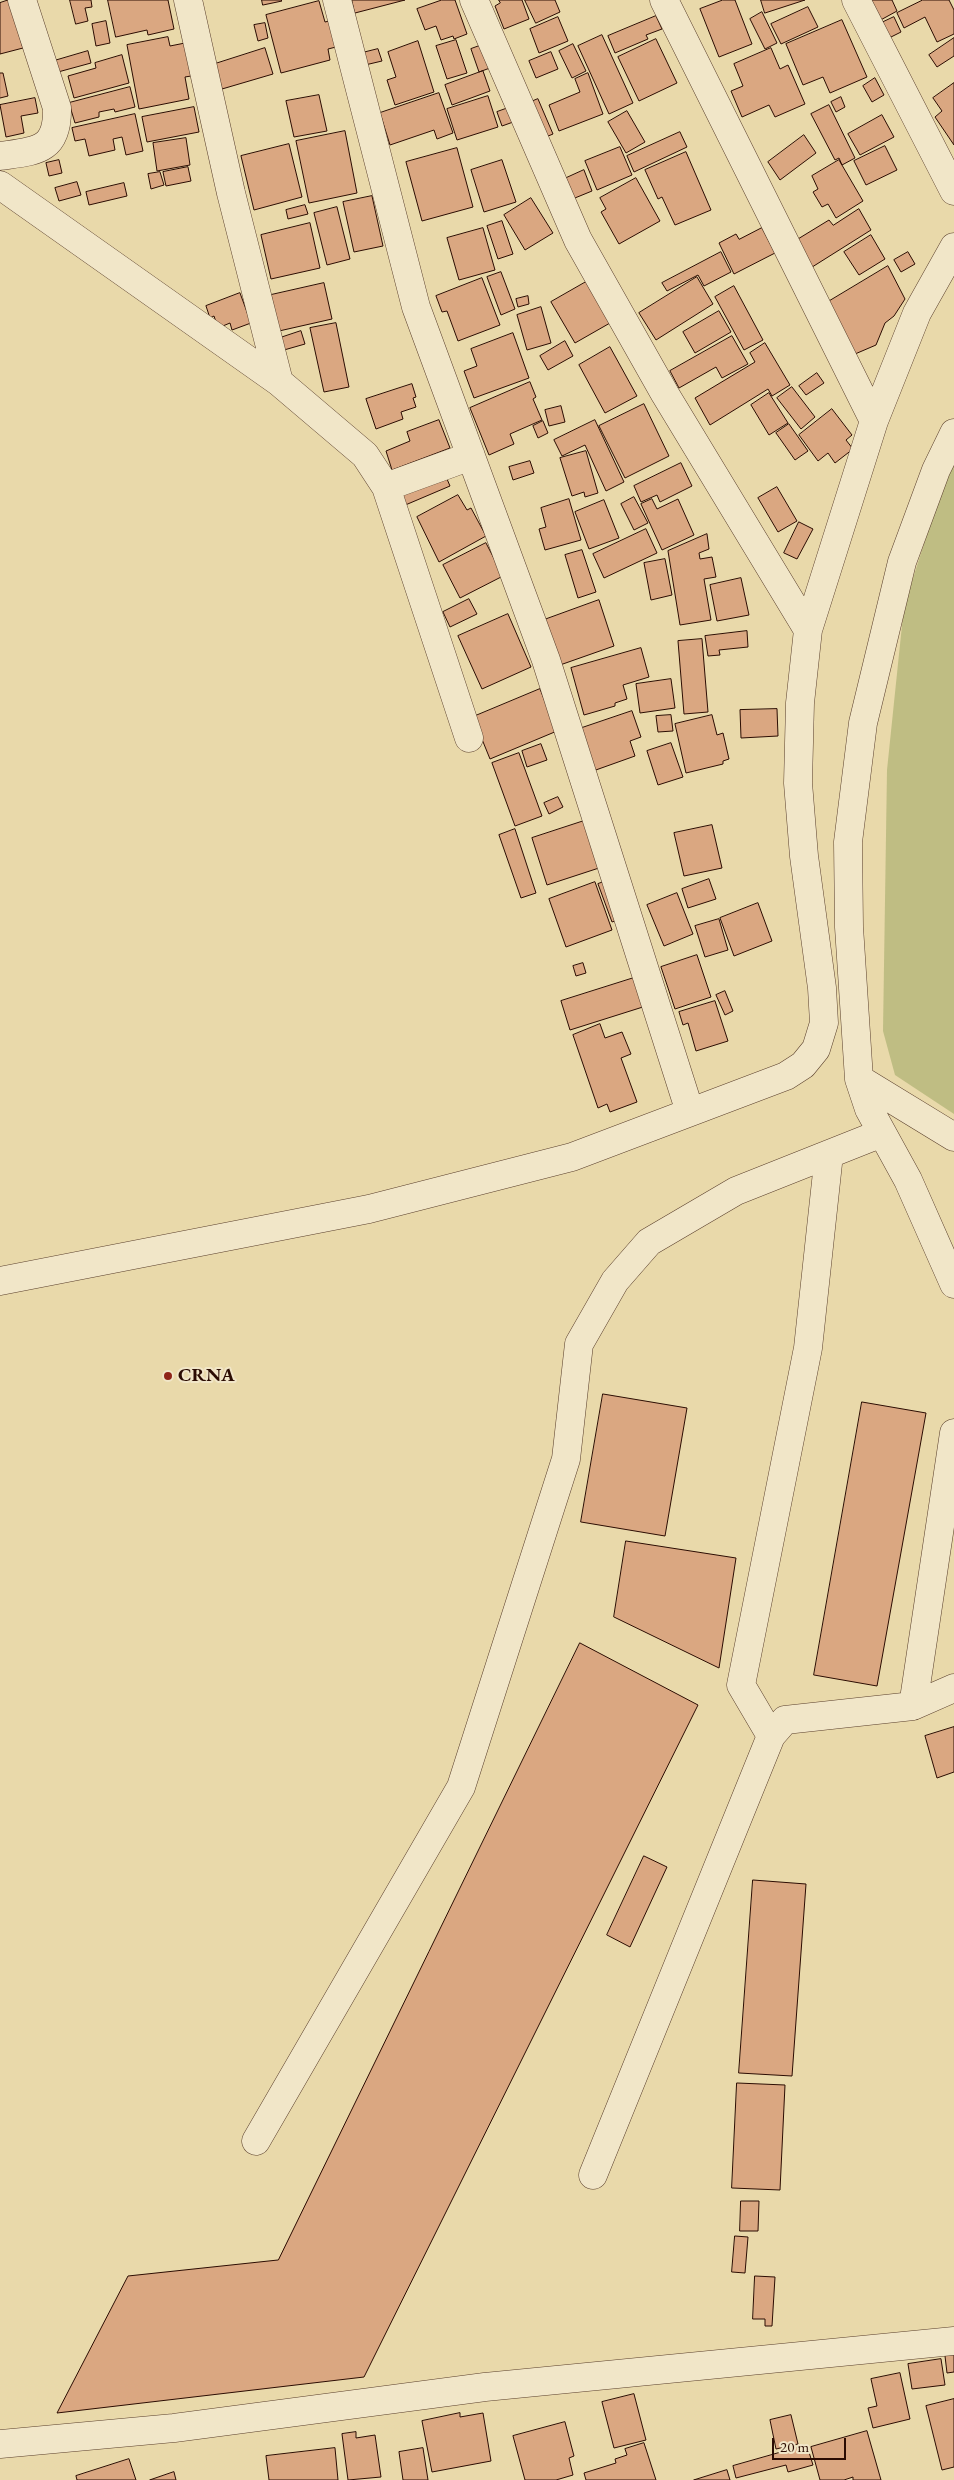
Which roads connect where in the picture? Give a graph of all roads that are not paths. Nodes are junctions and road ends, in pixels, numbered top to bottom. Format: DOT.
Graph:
graph roads {
  1 [pos="22,0"];
  2 [pos="188,0"];
  3 [pos="337,0"];
  4 [pos="474,0"];
  5 [pos="664,0"];
  6 [pos="856,0"];
  7 [pos="0,156"];
  8 [pos="0,184"];
  9 [pos="954,191"];
  10 [pos="954,247"];
  11 [pos="279,382"];
  12 [pos="874,421"];
  13 [pos="954,433"];
  14 [pos="471,456"];
  15 [pos="386,487"];
  16 [pos="808,630"];
  17 [pos="469,738"];
  18 [pos="860,1079"];
  19 [pos="690,1112"];
  20 [pos="882,1132"];
  21 [pos="954,1137"];
  22 [pos="829,1154"];
  23 [pos="0,1281"];
  24 [pos="954,1284"];
  25 [pos="954,1433"];
  26 [pos="954,1688"];
  27 [pos="914,1706"];
  28 [pos="771,1736"];
  29 [pos="256,2141"];
  30 [pos="593,2174"];
  31 [pos="954,2340"];
  32 [pos="0,2444"];
  1 -- 7 [label="street"];
  2 -- 11 [label="street"];
  3 -- 14 [label="street"];
  4 -- 16 [label="street"];
  5 -- 12 [label="street"];
  6 -- 9 [label="street"];
  8 -- 11 [label="street"];
  10 -- 12 [label="street"];
  11 -- 15 [label="street"];
  12 -- 16 [label="street"];
  13 -- 18 [label="street"];
  14 -- 15 [label="street"];
  14 -- 19 [label="street"];
  15 -- 17 [label="street"];
  16 -- 19 [label="street"];
  18 -- 20 [label="street"];
  18 -- 21 [label="street"];
  19 -- 23 [label="street"];
  20 -- 22 [label="street"];
  20 -- 24 [label="street"];
  22 -- 28 [label="street"];
  22 -- 29 [label="street"];
  25 -- 27 [label="street"];
  26 -- 27 [label="street"];
  27 -- 28 [label="street"];
  28 -- 30 [label="street"];
  31 -- 32 [label="street"];
}
